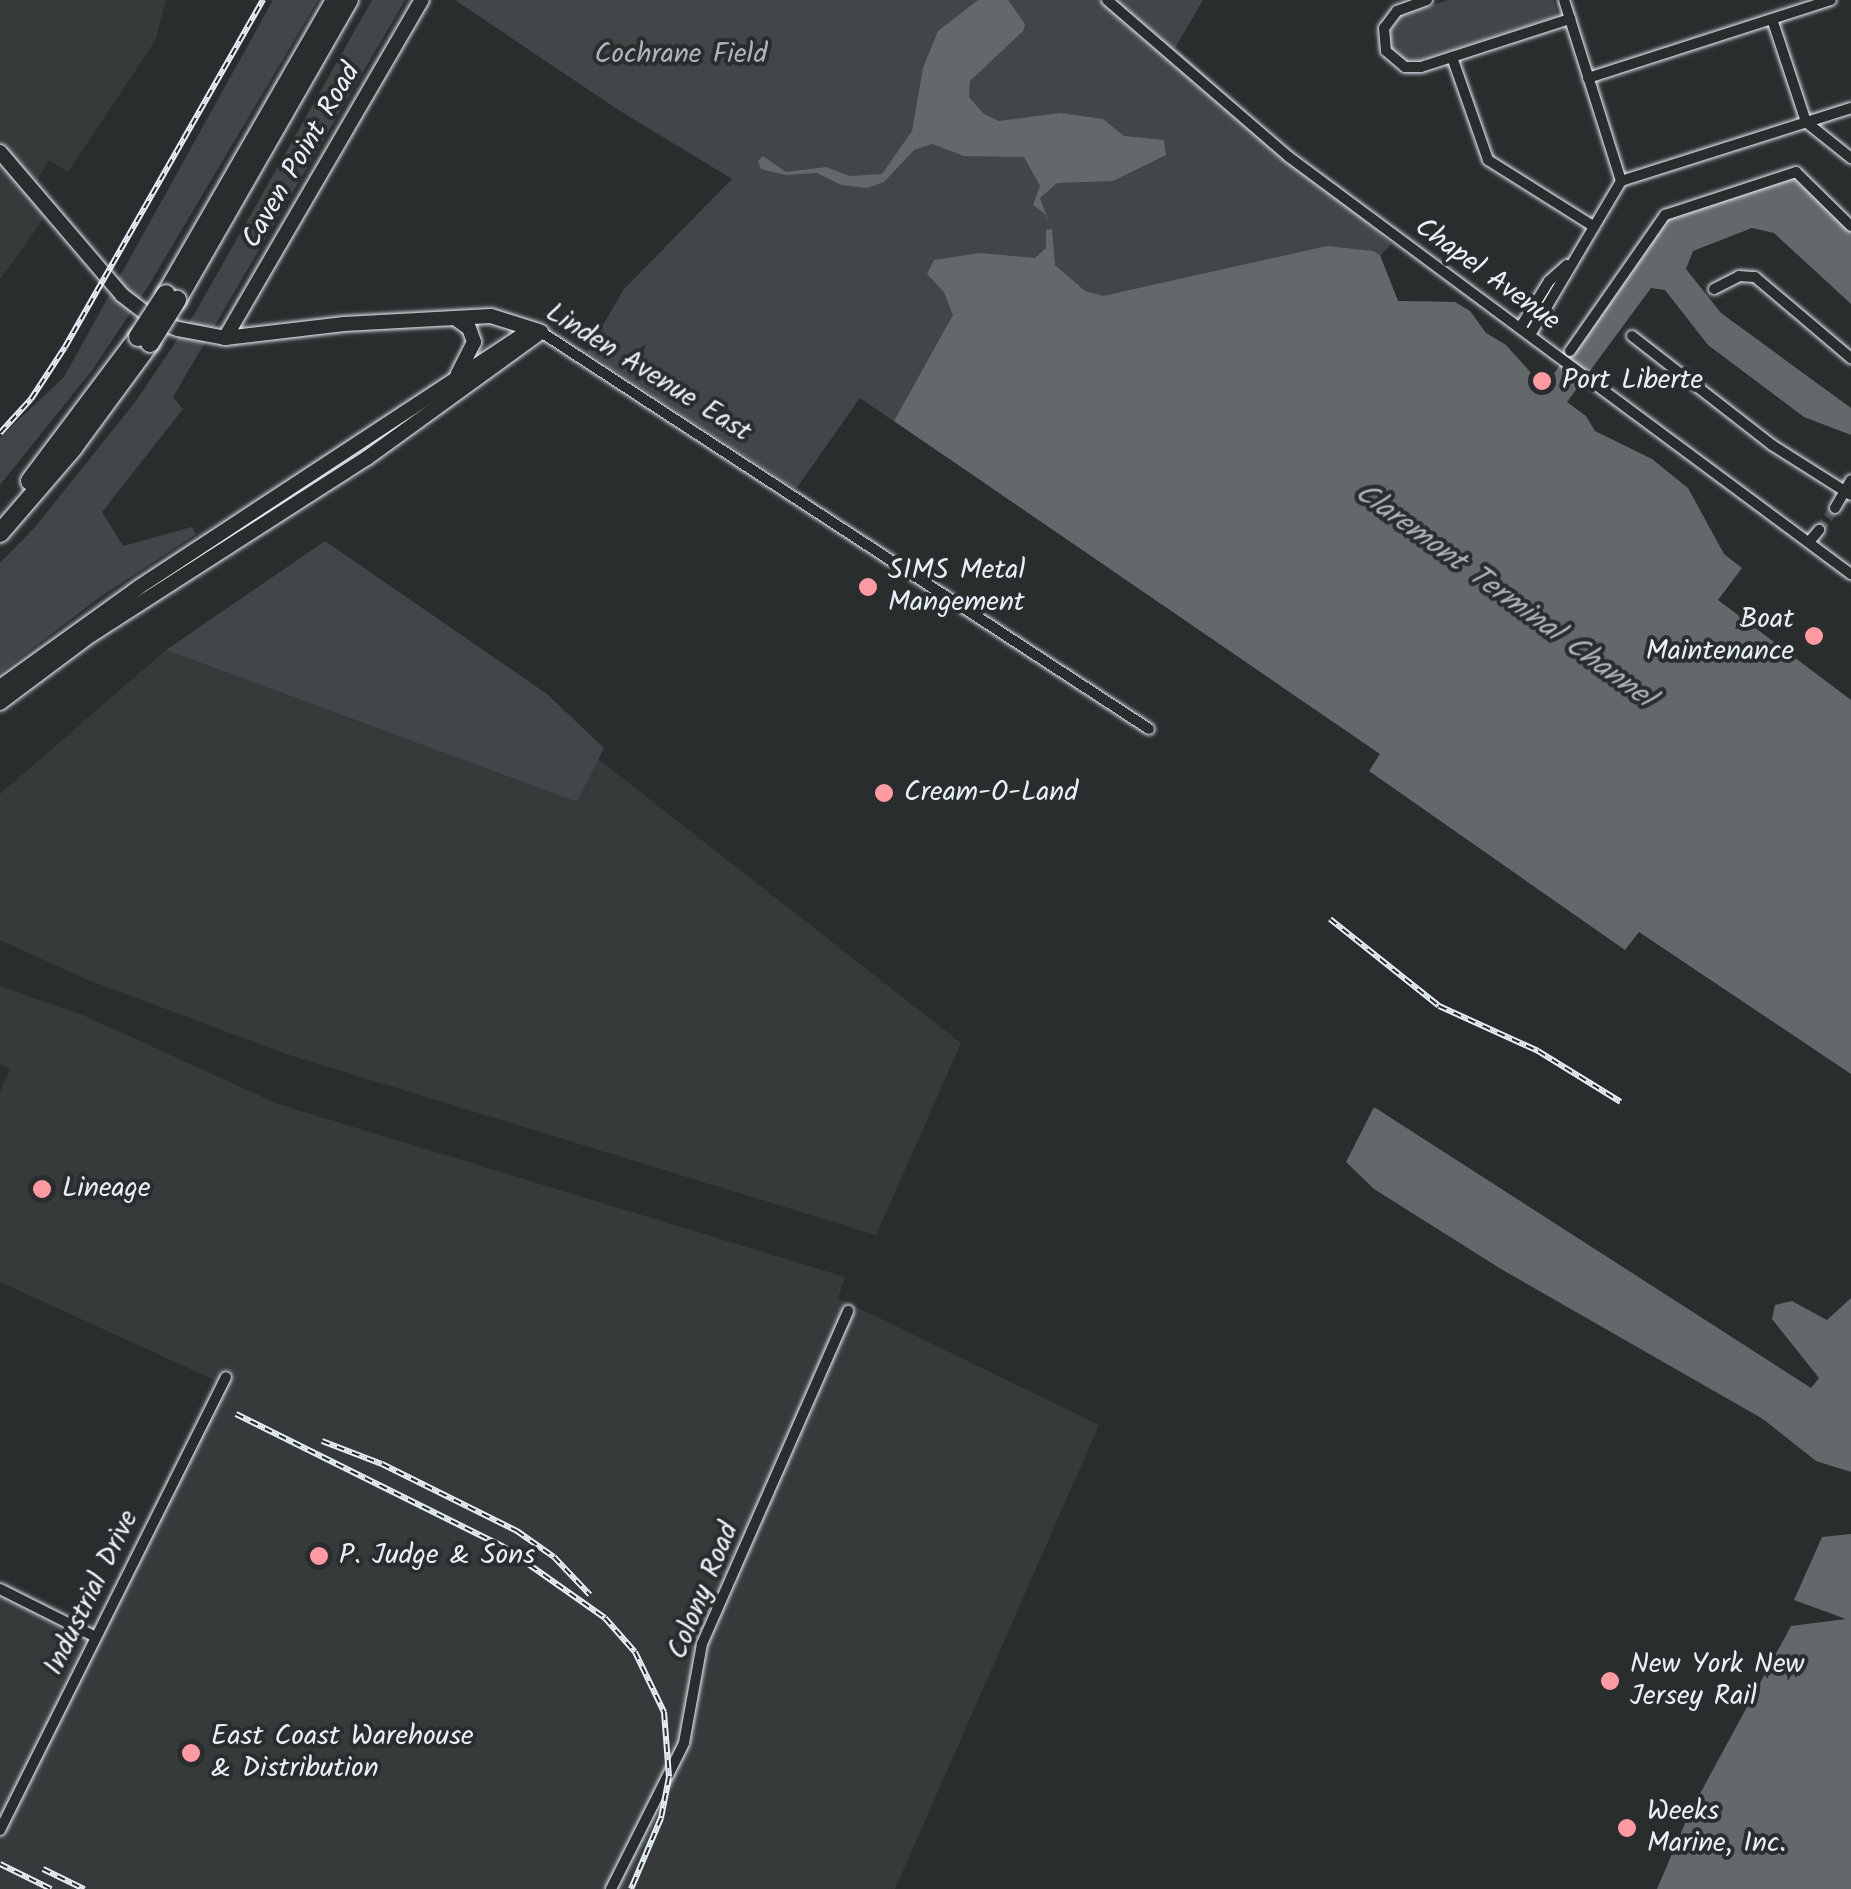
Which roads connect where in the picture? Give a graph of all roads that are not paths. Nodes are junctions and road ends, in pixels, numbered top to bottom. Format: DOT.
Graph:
graph roads {
  1 [pos="335,0"];
  2 [pos="349,0"];
  3 [pos="422,0"];
  4 [pos="1106,0"];
  5 [pos="1427,0"];
  6 [pos="1564,0"];
  7 [pos="1831,0"];
  8 [pos="1570,19"];
  9 [pos="1772,19"];
  10 [pos="1452,57"];
  11 [pos="1588,78"];
  12 [pos="1851,108"];
  13 [pos="1806,122"];
  14 [pos="0,152"];
  15 [pos="1851,158"];
  16 [pos="1621,182"];
  17 [pos="1593,226"];
  18 [pos="1851,226"];
  19 [pos="1714,289"];
  20 [pos="171,297"];
  21 [pos="454,318"];
  22 [pos="537,330"];
  23 [pos="1525,331"];
  24 [pos="1632,336"];
  25 [pos="225,338"];
  26 [pos="144,340"];
  27 [pos="1567,355"];
  28 [pos="1851,358"];
  29 [pos="456,377"];
  30 [pos="1851,480"];
  31 [pos="1848,494"];
  32 [pos="1836,508"];
  33 [pos="0,515"];
  34 [pos="1819,530"];
  35 [pos="0,533"];
  36 [pos="1809,542"];
  37 [pos="1851,574"];
  38 [pos="0,687"];
  39 [pos="0,703"];
  40 [pos="1150,729"];
  41 [pos="848,1311"];
  42 [pos="226,1377"];
  43 [pos="0,1589"];
  44 [pos="96,1637"];
  45 [pos="0,1830"];
  46 [pos="611,1889"];
  1 -- 20 [label="highway"];
  2 -- 20 [label="highway"];
  3 -- 25 [label="street, Caven Point Road"];
  4 -- 23 [label="street, Chapel Avenue"];
  5 -- 10 [label="street"];
  6 -- 8 [label="street"];
  7 -- 9 [label="street"];
  8 -- 10 [label="street"];
  8 -- 11 [label="street"];
  9 -- 11 [label="street"];
  9 -- 13 [label="street"];
  10 -- 17 [label="street"];
  11 -- 16 [label="street"];
  12 -- 13 [label="street"];
  13 -- 15 [label="street"];
  13 -- 16 [label="street"];
  14 -- 25 [label="street, Linden Avenue East"];
  16 -- 17 [label="street"];
  17 -- 23 [label="street"];
  18 -- 27 [label="street"];
  19 -- 28 [label="street"];
  20 -- 26 [label="highway, bridge"];
  21 -- 22 [label="street, Linden Avenue East"];
  21 -- 25 [label="street, Linden Avenue East"];
  21 -- 29 [label="street"];
  22 -- 29 [label="street"];
  22 -- 39 [label="street"];
  22 -- 40 [label="street, Linden Avenue East"];
  23 -- 27 [label="street, Chapel Avenue"];
  24 -- 31 [label="street"];
  26 -- 33 [label="highway"];
  26 -- 35 [label="highway"];
  27 -- 36 [label="street, Chapel Avenue"];
  29 -- 38 [label="street"];
  30 -- 31 [label="street"];
  31 -- 32 [label="street"];
  34 -- 36 [label="street"];
  36 -- 37 [label="street, Chapel Avenue"];
  41 -- 46 [label="street, Colony Road"];
  42 -- 44 [label="street, Industrial Drive"];
  43 -- 44 [label="street"];
  44 -- 45 [label="street, Industrial Drive"];
}
